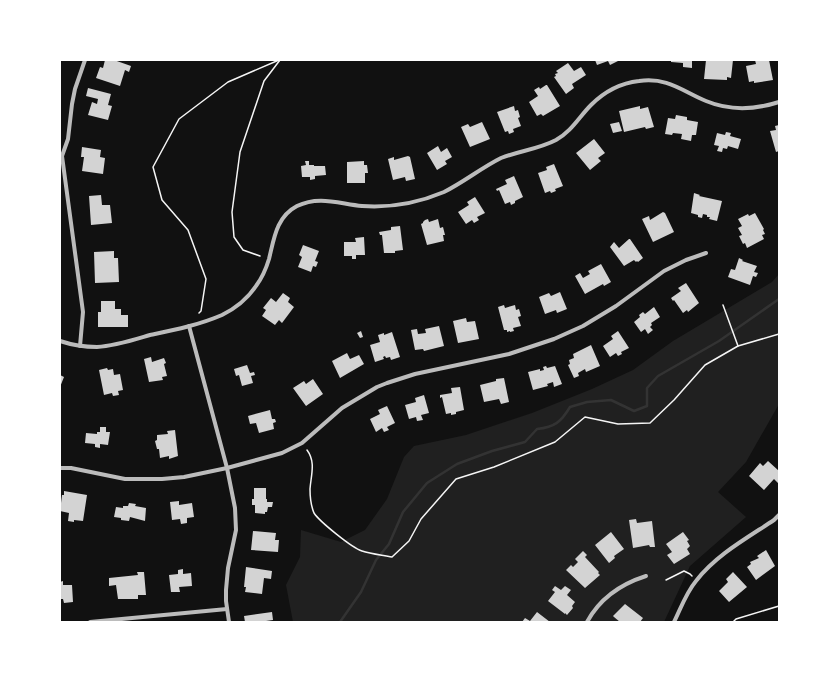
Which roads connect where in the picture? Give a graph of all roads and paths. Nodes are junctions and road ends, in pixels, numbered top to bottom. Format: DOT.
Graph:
graph roads {
  1 [pos="85,60"];
  2 [pos="280,60"];
  3 [pos="779,102"];
  4 [pos="706,253"];
  5 [pos="260,256"];
  6 [pos="723,305"];
  7 [pos="199,313"];
  8 [pos="189,326"];
  9 [pos="779,334"];
  10 [pos="60,341"];
  11 [pos="80,346"];
  12 [pos="738,346"];
  13 [pos="307,450"];
  14 [pos="60,468"];
  15 [pos="227,468"];
  16 [pos="779,515"];
  17 [pos="646,576"];
  18 [pos="692,576"];
  19 [pos="666,580"];
  20 [pos="779,606"];
  21 [pos="227,609"];
  22 [pos="90,622"];
  23 [pos="229,622"];
  24 [pos="587,622"];
  25 [pos="674,622"];
  26 [pos="733,622"];
  1 -- 11 [label="street"];
  2 -- 5 [label="path"];
  2 -- 7 [label="path"];
  3 -- 8 [label="street"];
  4 -- 15 [label="street"];
  6 -- 12 [label="path"];
  8 -- 11 [label="street"];
  8 -- 15 [label="street"];
  9 -- 12 [label="path"];
  10 -- 11 [label="street"];
  12 -- 13 [label="path"];
  14 -- 15 [label="street"];
  15 -- 21 [label="street"];
  16 -- 25 [label="street"];
  17 -- 24 [label="street"];
  18 -- 19 [label="path"];
  20 -- 26 [label="path"];
  21 -- 22 [label="street"];
  21 -- 23 [label="street"];
}
